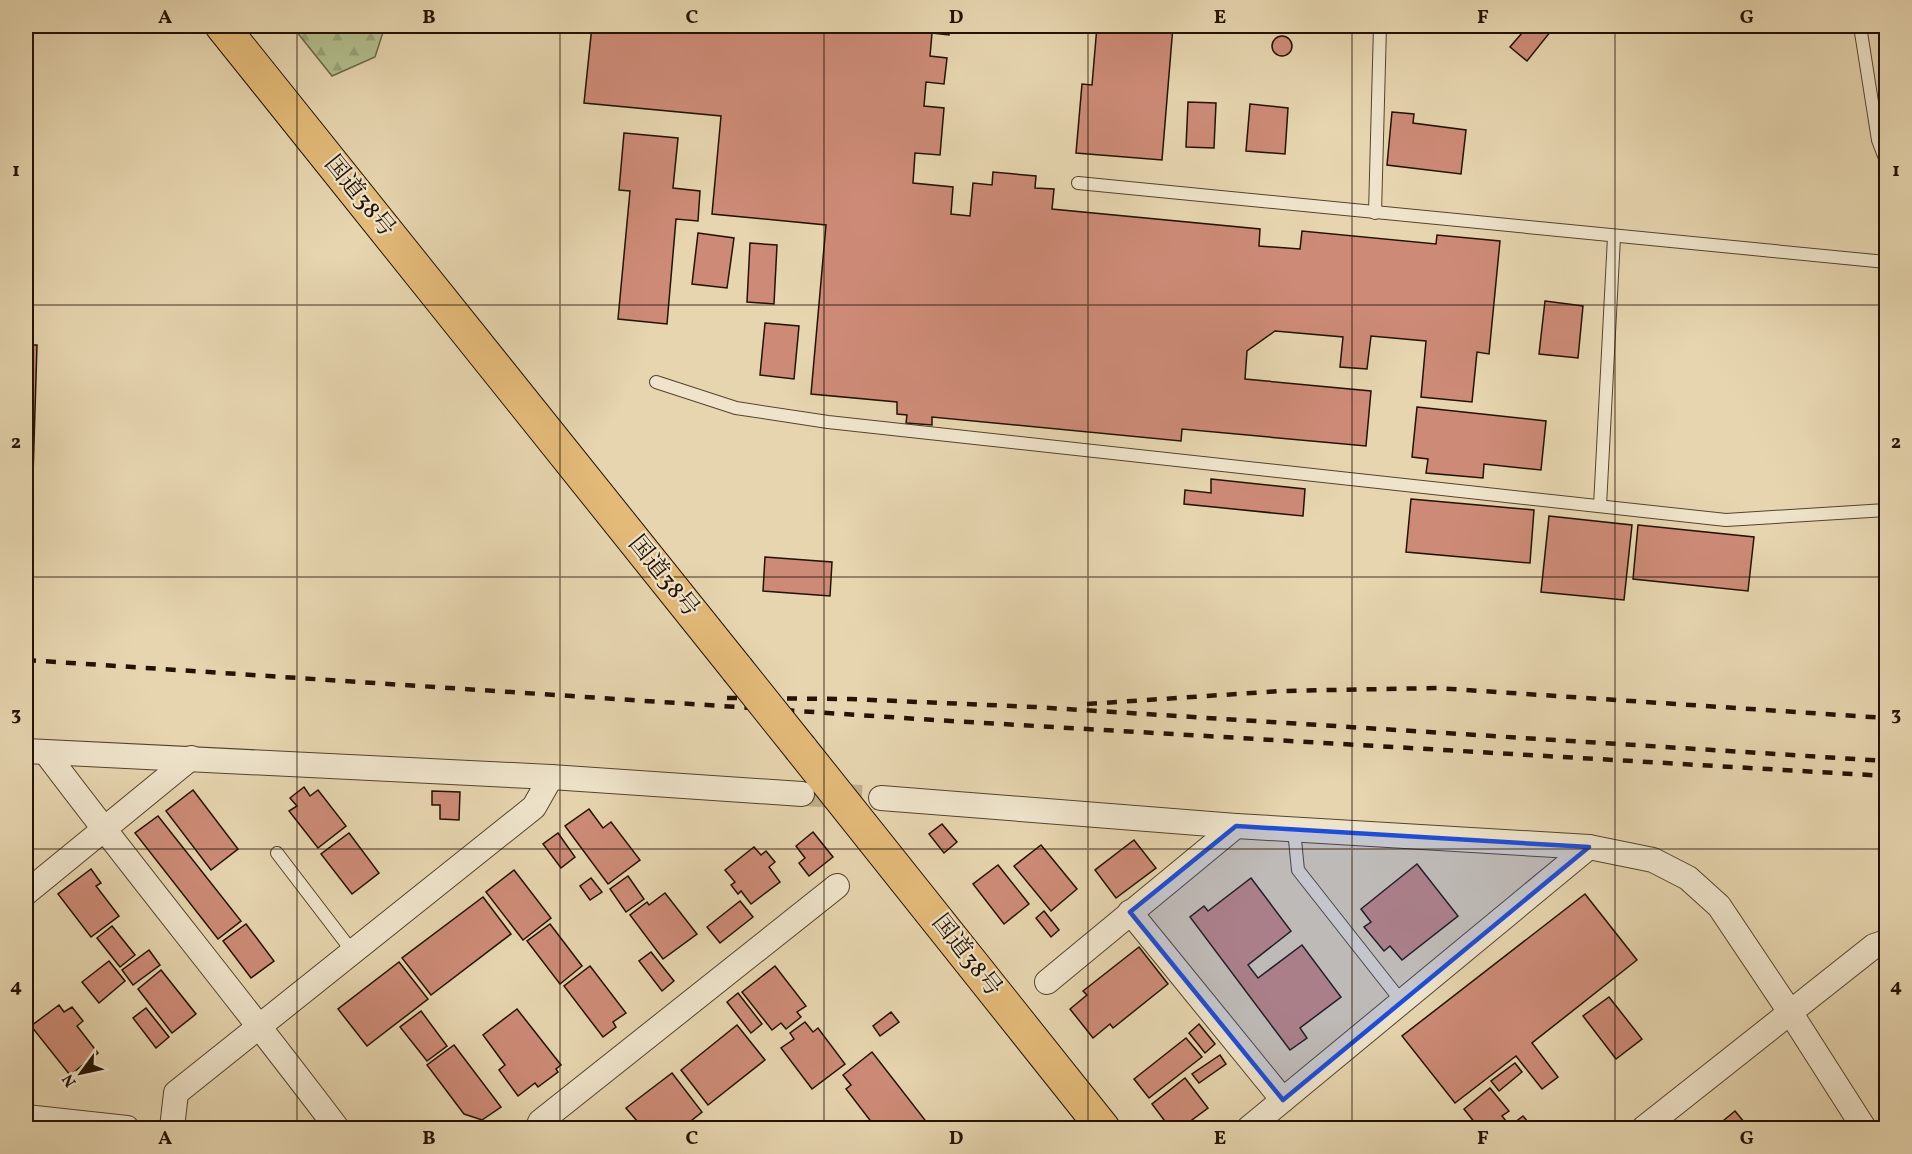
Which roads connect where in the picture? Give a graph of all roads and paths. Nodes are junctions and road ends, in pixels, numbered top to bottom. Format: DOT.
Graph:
graph roads {
  1 [pos="222,26"];
  2 [pos="1380,26"];
  3 [pos="1860,26"];
  4 [pos="1887,161"];
  5 [pos="1078,183"];
  6 [pos="1375,213"];
  7 [pos="1614,237"];
  8 [pos="1887,262"];
  9 [pos="656,382"];
  10 [pos="1600,506"];
  11 [pos="1887,510"];
  12 [pos="35,752"];
  13 [pos="191,758"];
  14 [pos="551,777"];
  15 [pos="802,794"];
  16 [pos="881,798"];
  17 [pos="1236,826"];
  18 [pos="104,830"];
  19 [pos="1294,830"];
  20 [pos="1589,848"];
  21 [pos="277,853"];
  22 [pos="837,886"];
  23 [pos="26,893"];
  24 [pos="1130,912"];
  25 [pos="1887,942"];
  26 [pos="352,951"];
  27 [pos="1047,982"];
  28 [pos="1402,1002"];
  29 [pos="1790,1012"];
  30 [pos="260,1025"];
  31 [pos="1283,1100"];
  32 [pos="26,1117"];
  33 [pos="127,1128"];
  34 [pos="172,1128"];
  35 [pos="337,1128"];
  36 [pos="538,1128"];
  37 [pos="1103,1128"];
  38 [pos="1249,1128"];
  39 [pos="1644,1128"];
  40 [pos="1864,1128"];
  1 -- 37 [label="highway, 国道38号, bridge"];
  2 -- 6 [label="lane"];
  3 -- 4 [label="lane"];
  5 -- 6 [label="lane"];
  6 -- 7 [label="lane"];
  7 -- 8 [label="lane"];
  7 -- 10 [label="lane"];
  9 -- 10 [label="lane"];
  10 -- 11 [label="lane"];
  12 -- 13 [label="street"];
  12 -- 18 [label="street"];
  13 -- 14 [label="street"];
  13 -- 18 [label="street"];
  14 -- 15 [label="street"];
  14 -- 26 [label="street"];
  16 -- 17 [label="street"];
  17 -- 19 [label="street"];
  17 -- 24 [label="street"];
  18 -- 23 [label="street"];
  18 -- 30 [label="street"];
  19 -- 20 [label="street"];
  19 -- 28 [label="lane"];
  20 -- 28 [label="street"];
  20 -- 29 [label="street"];
  21 -- 26 [label="lane"];
  22 -- 36 [label="street"];
  24 -- 27 [label="street"];
  24 -- 31 [label="street"];
  25 -- 29 [label="street"];
  26 -- 30 [label="street"];
  28 -- 31 [label="street"];
  29 -- 39 [label="street"];
  29 -- 40 [label="street"];
  30 -- 34 [label="street"];
  30 -- 35 [label="street"];
  31 -- 38 [label="street"];
  32 -- 33 [label="street"];
}
